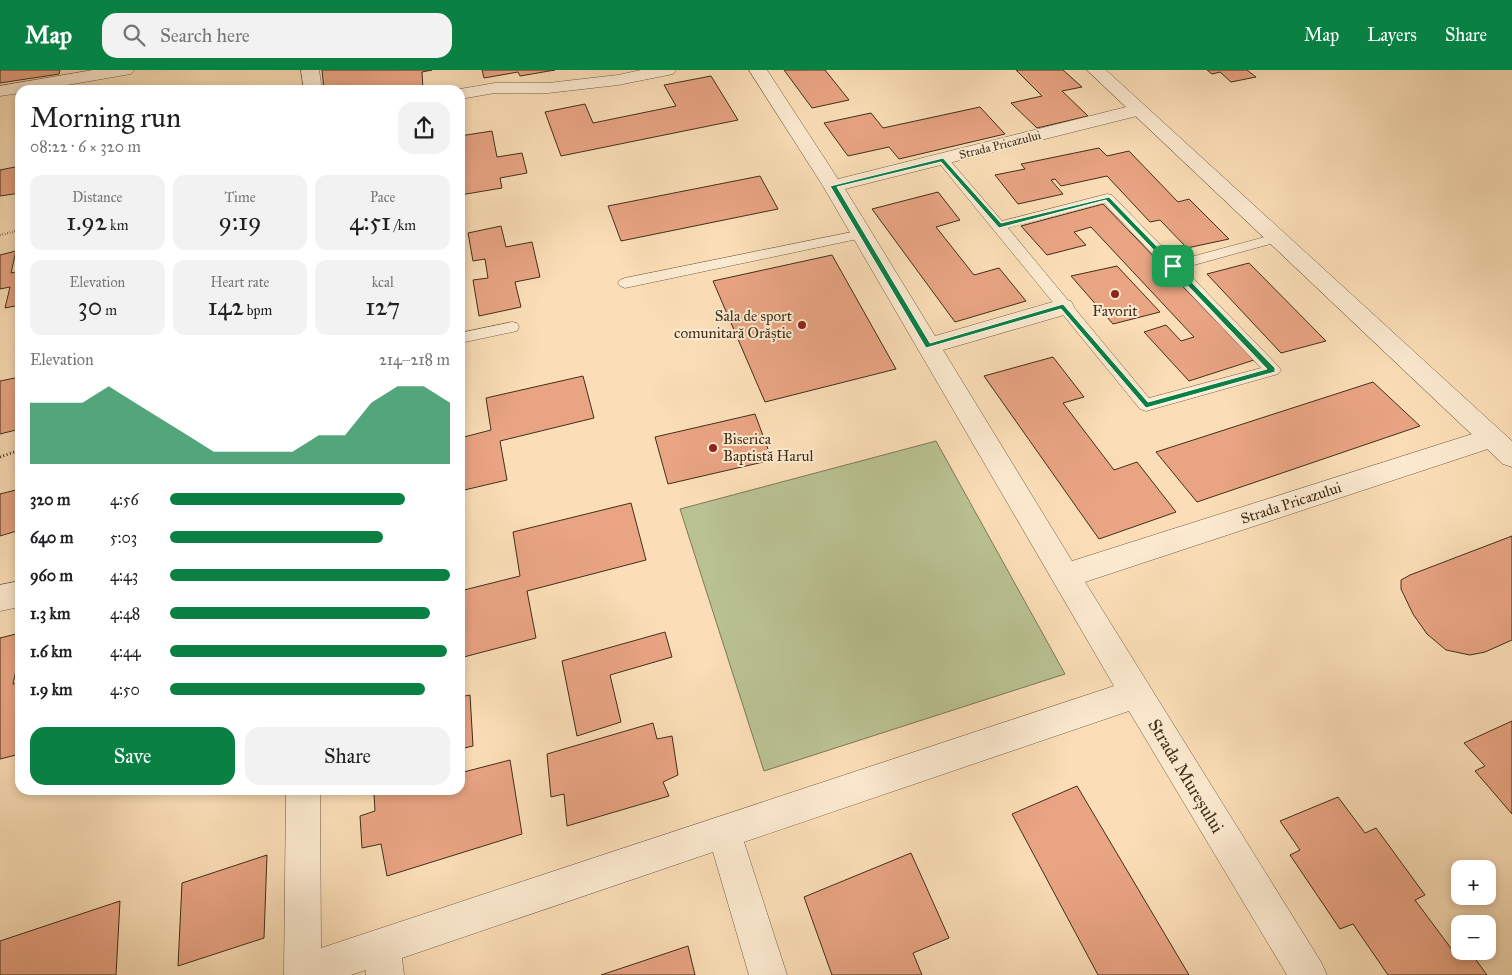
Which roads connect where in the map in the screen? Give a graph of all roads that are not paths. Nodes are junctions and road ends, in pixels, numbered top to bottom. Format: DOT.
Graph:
graph roads {
  1 [pos="125,70"];
  2 [pos="310,70"];
  3 [pos="667,70"];
  4 [pos="758,70"];
  5 [pos="1096,70"];
  6 [pos="36,85"];
  7 [pos="312,85"];
  8 [pos="15,88"];
  9 [pos="0,91"];
  10 [pos="465,93"];
  11 [pos="1138,110"];
  12 [pos="943,160"];
  13 [pos="833,186"];
  14 [pos="999,226"];
  15 [pos="862,234"];
  16 [pos="1276,238"];
  17 [pos="1173,266"];
  18 [pos="625,283"];
  19 [pos="1063,306"];
  20 [pos="512,327"];
  21 [pos="465,337"];
  22 [pos="929,346"];
  23 [pos="1491,438"];
  24 [pos="1512,457"];
  25 [pos="1066,576"];
  26 [pos="15,595"];
  27 [pos="0,598"];
  28 [pos="1136,694"];
  29 [pos="303,795"];
  30 [pos="724,832"];
  31 [pos="384,960"];
  32 [pos="300,974"];
  33 [pos="768,975"];
  34 [pos="1308,975"];
  1 -- 6 [label="street"];
  2 -- 7 [label="street"];
  3 -- 10 [label="street"];
  4 -- 13 [label="street"];
  5 -- 11 [label="street"];
  8 -- 9 [label="street"];
  11 -- 12 [label="street, Strada Pricazului"];
  11 -- 16 [label="street"];
  12 -- 13 [label="street, Strada Pricazului"];
  12 -- 14 [label="lane"];
  13 -- 15 [label="street"];
  14 -- 17 [label="lane"];
  14 -- 19 [label="lane"];
  15 -- 18 [label="lane"];
  15 -- 22 [label="street"];
  16 -- 17 [label="lane"];
  16 -- 23 [label="street"];
  17 -- 19 [label="lane"];
  19 -- 22 [label="street"];
  20 -- 21 [label="lane"];
  22 -- 25 [label="street"];
  23 -- 24 [label="street"];
  23 -- 25 [label="street, Strada Pricazului"];
  25 -- 28 [label="street, Strada Mureșului"];
  26 -- 27 [label="street"];
  28 -- 30 [label="street"];
  28 -- 34 [label="street, Strada Mureșului"];
  29 -- 32 [label="street"];
  30 -- 31 [label="street"];
  30 -- 33 [label="street"];
  31 -- 32 [label="street"];
}
